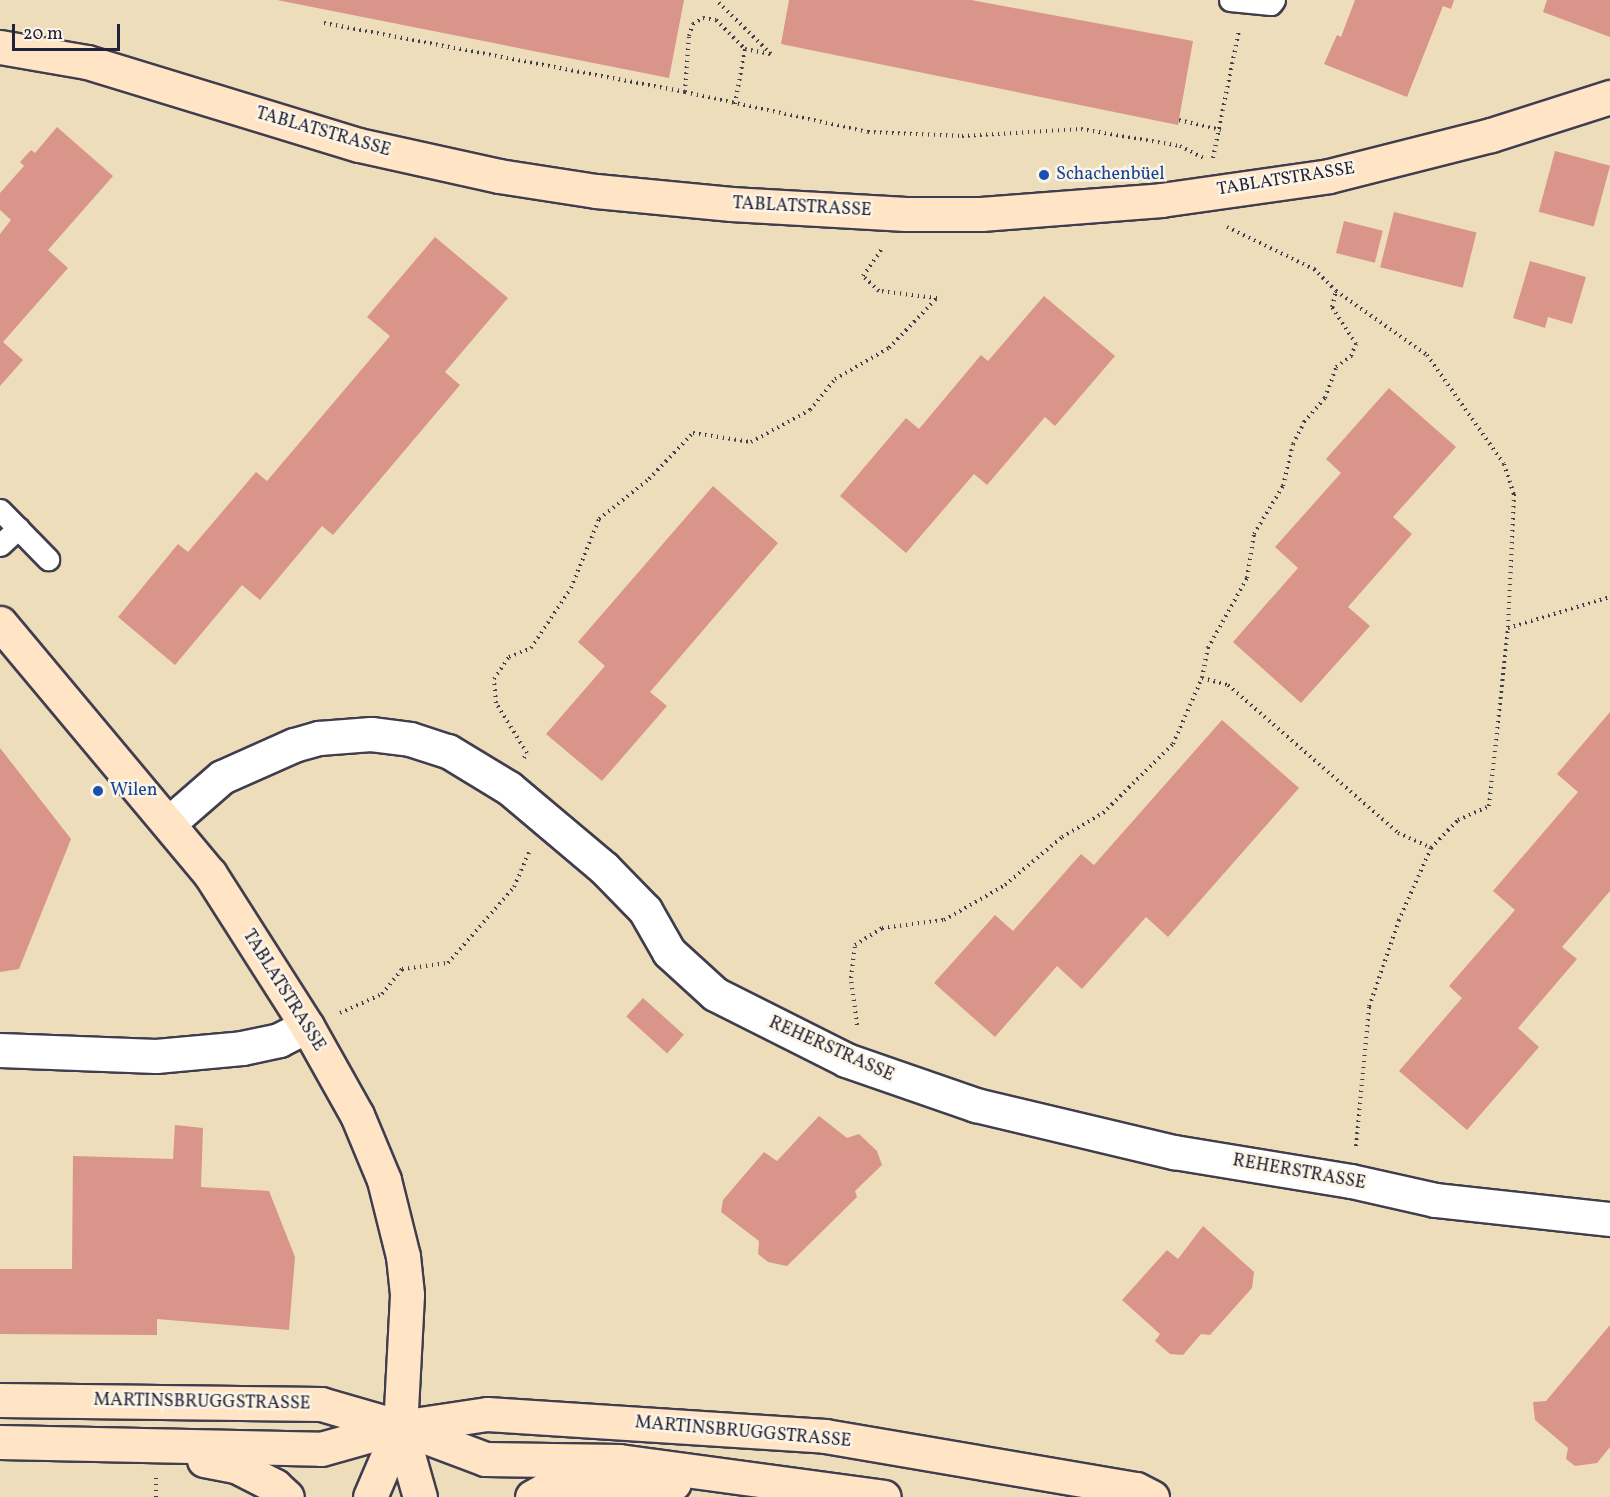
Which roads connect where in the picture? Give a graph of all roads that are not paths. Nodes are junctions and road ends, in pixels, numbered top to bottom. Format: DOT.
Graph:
graph roads {
  1 [pos="1230,0"];
  2 [pos="1274,0"];
  3 [pos="0,47"];
  4 [pos="1610,97"];
  5 [pos="0,510"];
  6 [pos="18,528"];
  7 [pos="0,545"];
  8 [pos="48,559"];
  9 [pos="0,624"];
  10 [pos="169,823"];
  11 [pos="307,1026"];
  12 [pos="0,1050"];
  13 [pos="1610,1219"];
  14 [pos="0,1400"];
  15 [pos="400,1427"];
  16 [pos="0,1442"];
  17 [pos="129,1446"];
  18 [pos="750,1478"];
  19 [pos="286,1497"];
  20 [pos="370,1497"];
  21 [pos="420,1497"];
  22 [pos="532,1497"];
  23 [pos="884,1497"];
  24 [pos="1152,1497"];
  1 -- 2 [label="lane"];
  3 -- 4 [label="street, TABLATSTRASSE"];
  5 -- 6 [label="lane"];
  6 -- 7 [label="lane"];
  6 -- 8 [label="lane"];
  9 -- 10 [label="street, TABLATSTRASSE"];
  10 -- 11 [label="street, TABLATSTRASSE"];
  10 -- 13 [label="street, REHERSTRASSE"];
  11 -- 12 [label="street"];
  11 -- 15 [label="street, TABLATSTRASSE"];
  14 -- 15 [label="street, MARTINSBRUGGSTRASSE"];
  15 -- 17 [label="street, MARTINSBRUGGSTRASSE"];
  15 -- 18 [label="street, MARTINSBRUGGSTRASSE"];
  15 -- 20 [label="street"];
  15 -- 21 [label="street"];
  15 -- 24 [label="street, MARTINSBRUGGSTRASSE"];
  16 -- 17 [label="street, MARTINSBRUGGSTRASSE"];
  17 -- 19 [label="street, MARTINSBRUGGSTRASSE"];
  18 -- 22 [label="street, MARTINSBRUGGSTRASSE"];
  18 -- 23 [label="street, MARTINSBRUGGSTRASSE"];
}
